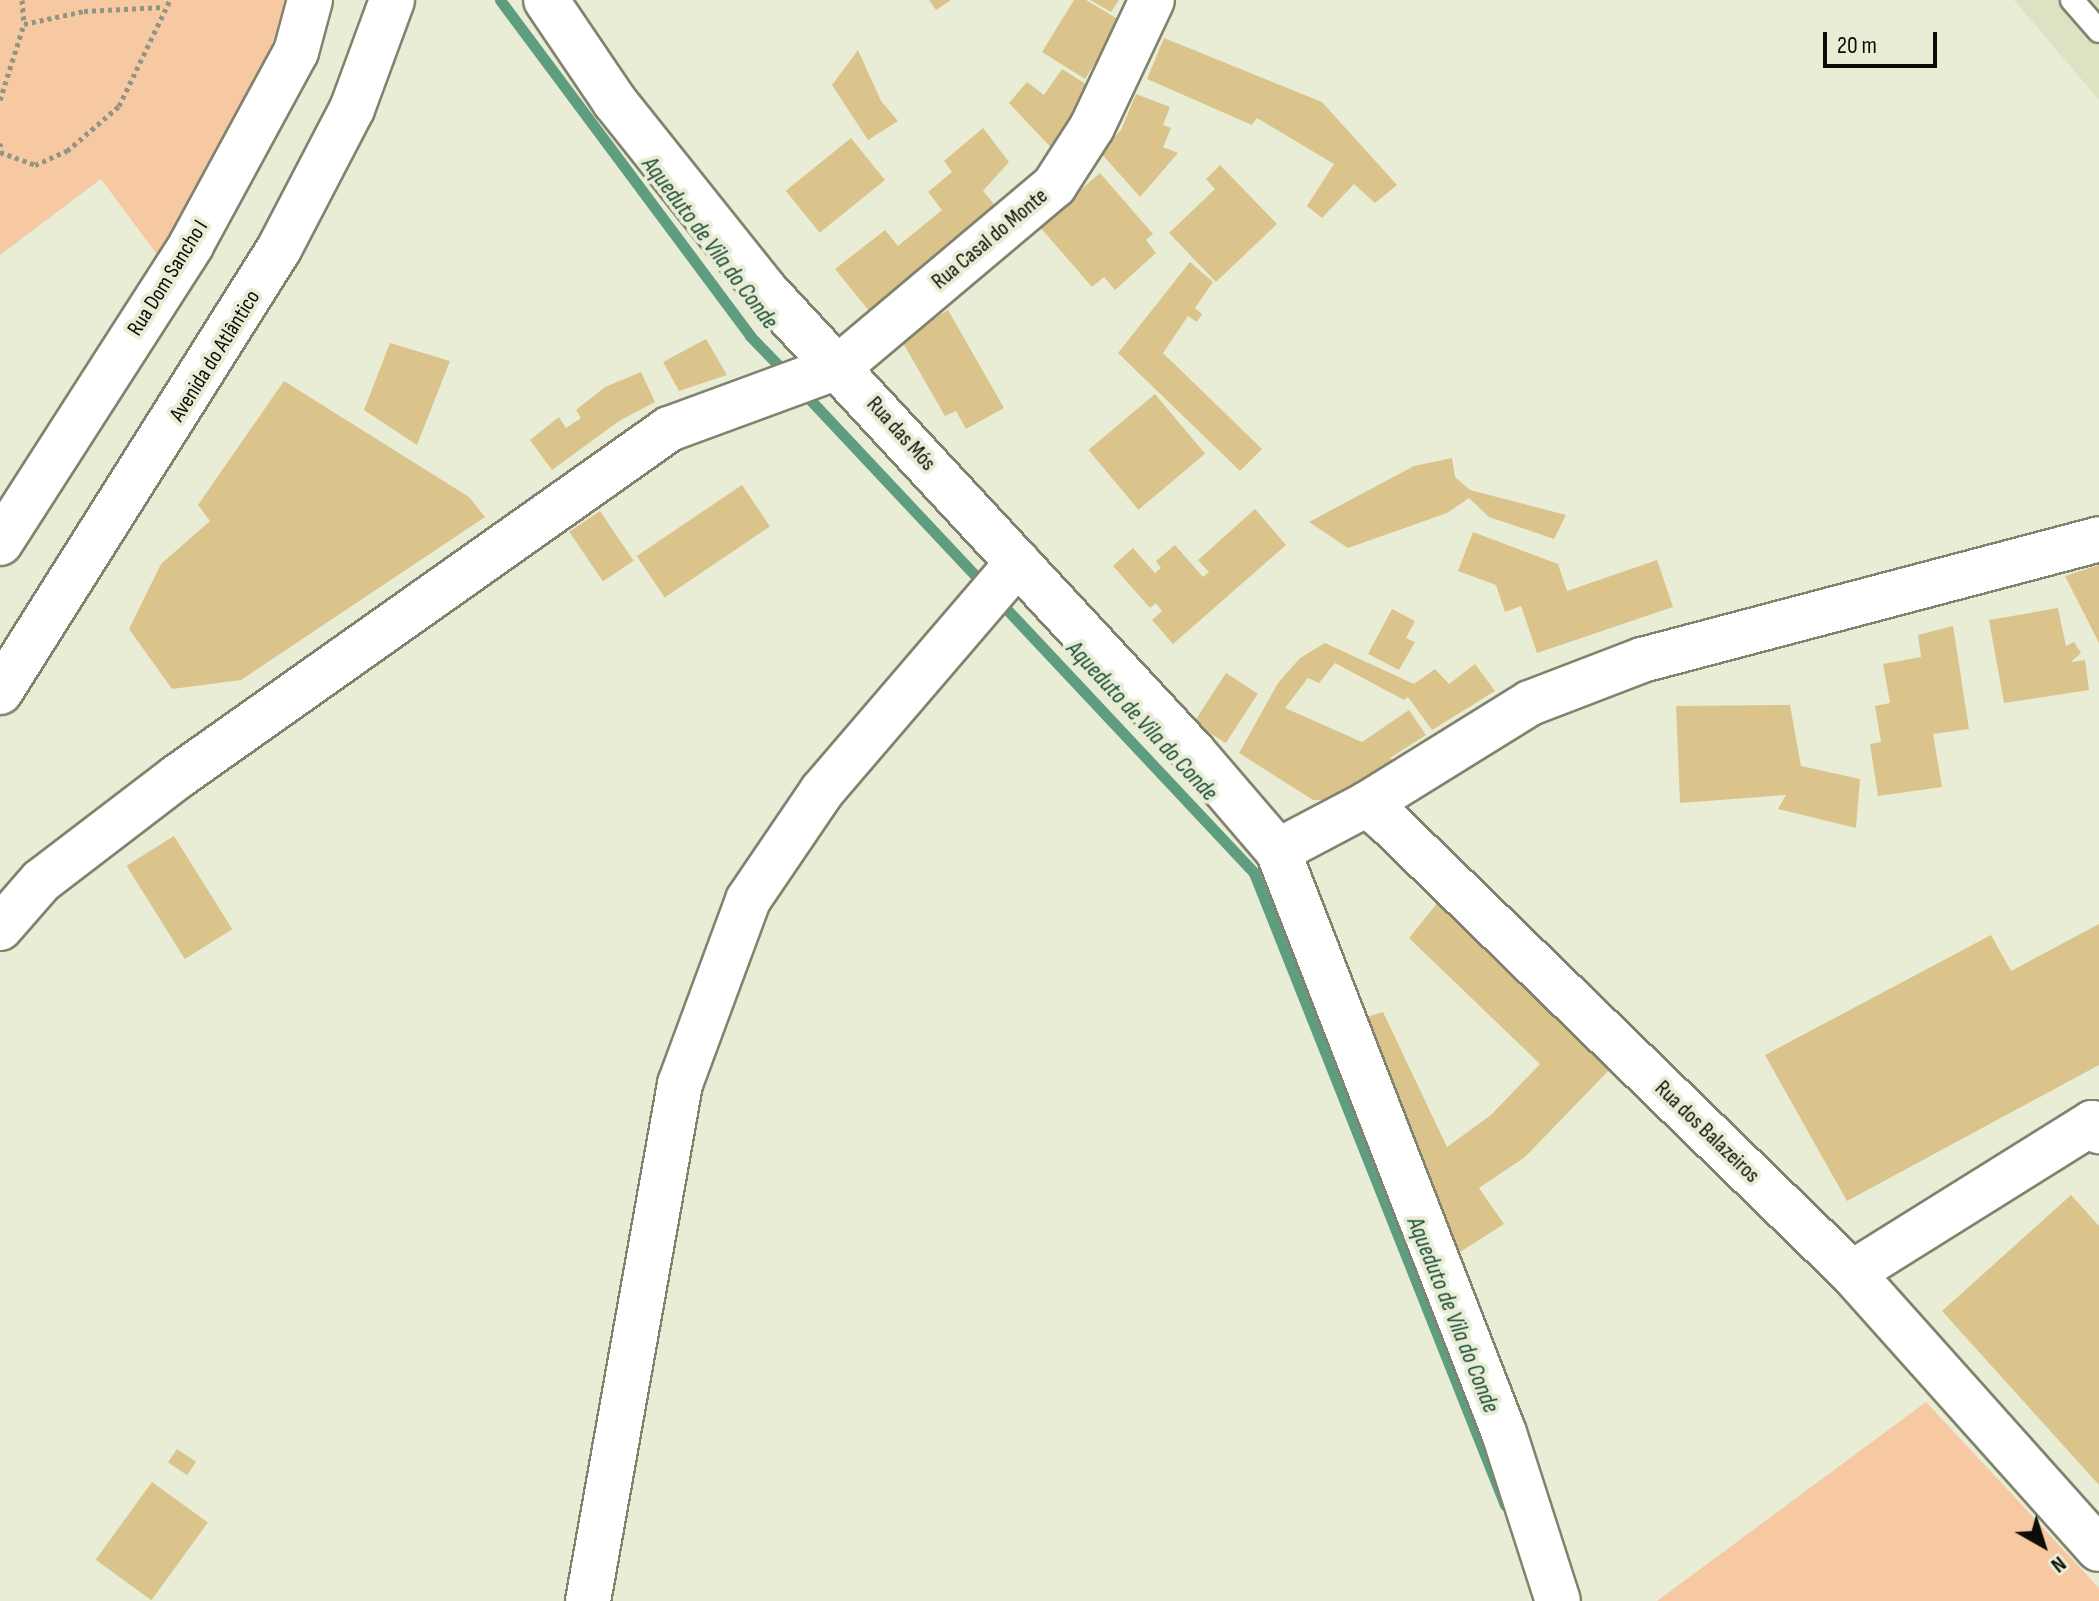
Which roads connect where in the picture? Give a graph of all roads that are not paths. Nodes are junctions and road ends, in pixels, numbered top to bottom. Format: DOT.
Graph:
graph roads {
  1 [pos="310,0"];
  2 [pos="392,0"];
  3 [pos="546,0"];
  4 [pos="1152,0"];
  5 [pos="2072,0"];
  6 [pos="2099,31"];
  7 [pos="840,366"];
  8 [pos="2099,539"];
  9 [pos="0,543"];
  10 [pos="1018,562"];
  11 [pos="0,692"];
  12 [pos="1367,804"];
  13 [pos="1278,851"];
  14 [pos="0,928"];
  15 [pos="2099,1131"];
  16 [pos="1852,1273"];
  17 [pos="2099,1549"];
  18 [pos="588,1601"];
  19 [pos="1558,1601"];
  1 -- 9 [label="street, Rua Dom Sancho I"];
  2 -- 11 [label="street, Avenida do Atlântico"];
  3 -- 7 [label="street, Rua das Mós"];
  4 -- 7 [label="street, Rua Casal do Monte"];
  5 -- 6 [label="lane"];
  7 -- 10 [label="street, Rua das Mós"];
  7 -- 14 [label="street, Rua Casal do Monte"];
  8 -- 12 [label="street"];
  10 -- 13 [label="street, Rua das Mós"];
  10 -- 18 [label="street"];
  12 -- 13 [label="street"];
  12 -- 16 [label="street, Rua dos Balazeiros"];
  13 -- 19 [label="street"];
  15 -- 16 [label="street"];
  16 -- 17 [label="street, Rua dos Balazeiros"];
}
